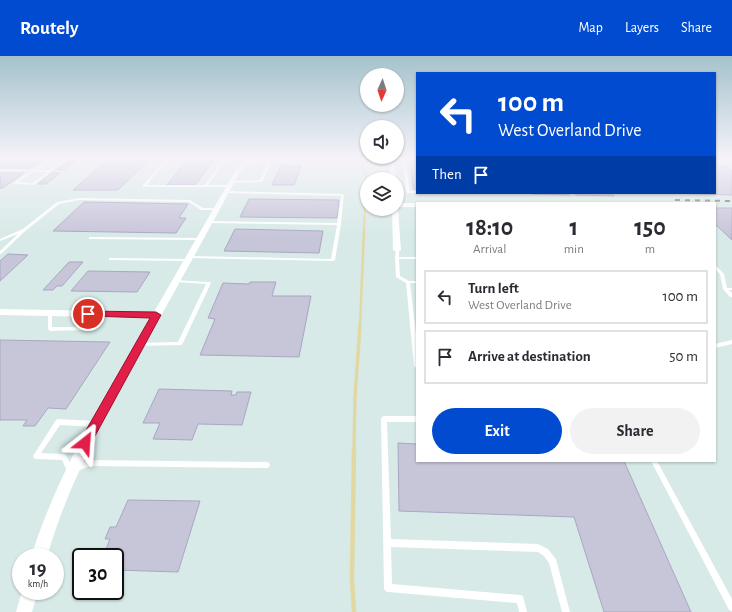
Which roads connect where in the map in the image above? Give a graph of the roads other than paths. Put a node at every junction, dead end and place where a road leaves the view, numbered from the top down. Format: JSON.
{"nodes":[{"id":1,"x":146,"y":184,"type":"edge"},
{"id":2,"x":231,"y":184,"type":"edge"},
{"id":3,"x":245,"y":184,"type":"edge"},
{"id":4,"x":407,"y":184,"type":"edge"},
{"id":5,"x":206,"y":186,"type":"joint"},
{"id":6,"x":229,"y":187,"type":"junction"},
{"id":7,"x":416,"y":192,"type":"edge"},
{"id":8,"x":404,"y":205,"type":"edge"},
{"id":9,"x":416,"y":205,"type":"edge"},
{"id":10,"x":217,"y":209,"type":"junction"},
{"id":11,"x":395,"y":216,"type":"edge"},
{"id":12,"x":210,"y":222,"type":"junction"},
{"id":13,"x":339,"y":224,"type":"junction"},
{"id":14,"x":24,"y":230,"type":"junction"},
{"id":15,"x":90,"y":238,"type":"dead end"},
{"id":16,"x":200,"y":239,"type":"junction"},
{"id":17,"x":0,"y":240,"type":"edge"},
{"id":18,"x":0,"y":253,"type":"edge"},
{"id":19,"x":397,"y":254,"type":"junction"},
{"id":20,"x":416,"y":258,"type":"edge"},
{"id":21,"x":110,"y":259,"type":"dead end"},
{"id":22,"x":189,"y":259,"type":"junction"},
{"id":23,"x":716,"y":268,"type":"edge"},
{"id":24,"x":176,"y":281,"type":"junction"},
{"id":25,"x":408,"y":282,"type":"junction"},
{"id":26,"x":416,"y":282,"type":"edge"},
{"id":27,"x":725,"y":289,"type":"junction"},
{"id":28,"x":732,"y":289,"type":"edge"},
{"id":29,"x":732,"y":296,"type":"edge"},
{"id":30,"x":0,"y":312,"type":"edge"},
{"id":31,"x":50,"y":313,"type":"junction"},
{"id":32,"x":101,"y":314,"type":"junction"},
{"id":33,"x":156,"y":315,"type":"junction"},
{"id":34,"x":732,"y":342,"type":"edge"},
{"id":35,"x":139,"y":345,"type":"junction"},
{"id":36,"x":716,"y":346,"type":"edge"},
{"id":37,"x":416,"y":357,"type":"edge"},
{"id":38,"x":416,"y":419,"type":"edge"},
{"id":39,"x":95,"y":424,"type":"junction"},
{"id":40,"x":655,"y":462,"type":"edge"},
{"id":41,"x":267,"y":465,"type":"dead end"},
{"id":42,"x":70,"y":472,"type":"junction"},
{"id":43,"x":387,"y":543,"type":"junction"},
{"id":44,"x":42,"y":548,"type":"edge"},
{"id":45,"x":27,"y":600,"type":"edge"},
{"id":46,"x":732,"y":607,"type":"edge"},
{"id":47,"x":24,"y":612,"type":"edge"},
{"id":48,"x":523,"y":612,"type":"edge"},
{"id":49,"x":566,"y":612,"type":"edge"}],
"edges":[{"from":1,"to":5,"type":"lane"},
{"from":2,"to":6,"type":"street"},
{"from":3,"to":6,"type":"lane"},
{"from":4,"to":7,"type":"lane"},
{"from":5,"to":6,"type":"lane"},
{"from":6,"to":10,"type":"street"},
{"from":6,"to":13,"type":"lane"},
{"from":8,"to":9,"type":"street"},
{"from":10,"to":12,"type":"street"},
{"from":10,"to":14,"type":"lane"},
{"from":11,"to":19,"type":"street"},
{"from":12,"to":13,"type":"lane"},
{"from":12,"to":16,"type":"street"},
{"from":13,"to":22,"type":"lane"},
{"from":14,"to":17,"type":"lane"},
{"from":14,"to":18,"type":"lane"},
{"from":15,"to":16,"type":"lane"},
{"from":16,"to":22,"type":"street"},
{"from":19,"to":20,"type":"lane"},
{"from":19,"to":25,"type":"lane"},
{"from":21,"to":22,"type":"lane"},
{"from":22,"to":24,"type":"street"},
{"from":23,"to":27,"type":"lane"},
{"from":24,"to":33,"type":"street"},
{"from":24,"to":35,"type":"lane"},
{"from":25,"to":26,"type":"lane"},
{"from":25,"to":37,"type":"lane"},
{"from":27,"to":28,"type":"lane"},
{"from":27,"to":29,"type":"lane"},
{"from":30,"to":31,"type":"street"},
{"from":31,"to":32,"type":"street"},
{"from":31,"to":32,"type":"lane"},
{"from":32,"to":33,"type":"street"},
{"from":33,"to":35,"type":"street"},
{"from":34,"to":36,"type":"lane"},
{"from":35,"to":39,"type":"street"},
{"from":38,"to":43,"type":"lane"},
{"from":39,"to":42,"type":"street"},
{"from":39,"to":42,"type":"lane"},
{"from":40,"to":46,"type":"lane"},
{"from":41,"to":42,"type":"lane"},
{"from":42,"to":44,"type":"street"},
{"from":43,"to":48,"type":"lane"},
{"from":43,"to":49,"type":"lane"},
{"from":45,"to":47,"type":"street"}]}
